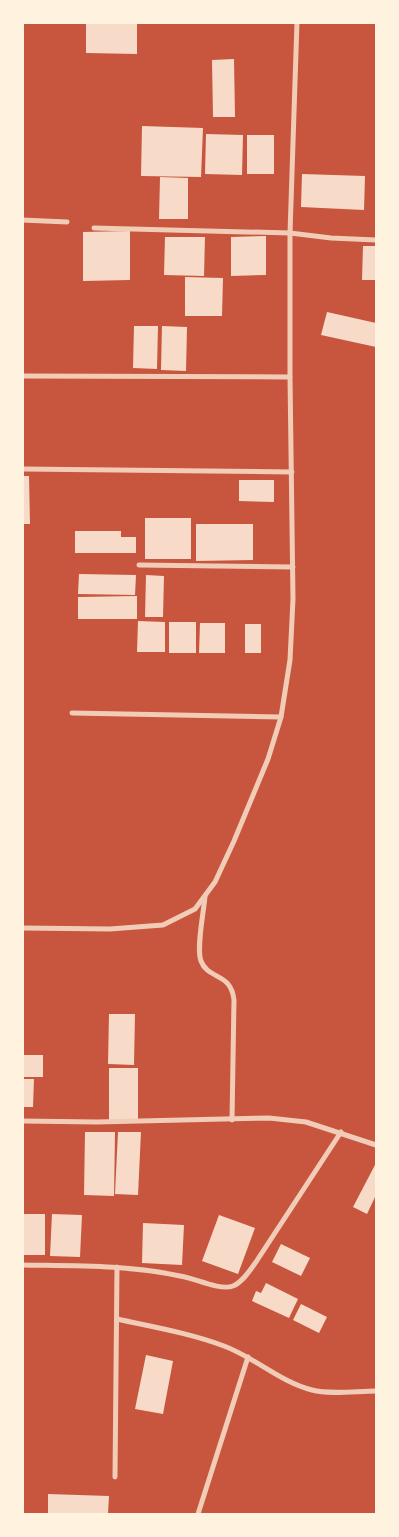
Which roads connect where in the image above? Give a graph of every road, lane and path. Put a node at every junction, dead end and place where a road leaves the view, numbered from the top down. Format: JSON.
{"nodes":[{"id":1,"x":297,"y":22,"type":"edge"},
{"id":2,"x":22,"y":220,"type":"edge"},
{"id":3,"x":67,"y":222,"type":"dead end"},
{"id":4,"x":94,"y":228,"type":"dead end"},
{"id":5,"x":290,"y":233,"type":"junction"},
{"id":6,"x":376,"y":240,"type":"edge"},
{"id":7,"x":22,"y":376,"type":"edge"},
{"id":8,"x":290,"y":377,"type":"junction"},
{"id":9,"x":22,"y":469,"type":"edge"},
{"id":10,"x":292,"y":472,"type":"junction"},
{"id":11,"x":139,"y":565,"type":"dead end"},
{"id":12,"x":293,"y":567,"type":"junction"},
{"id":13,"x":72,"y":713,"type":"dead end"},
{"id":14,"x":281,"y":717,"type":"junction"},
{"id":15,"x":205,"y":895,"type":"junction"},
{"id":16,"x":22,"y":928,"type":"edge"},
{"id":17,"x":232,"y":1120,"type":"junction"},
{"id":18,"x":22,"y":1121,"type":"edge"},
{"id":19,"x":341,"y":1132,"type":"junction"},
{"id":20,"x":376,"y":1145,"type":"edge"},
{"id":21,"x":22,"y":1265,"type":"edge"},
{"id":22,"x":117,"y":1267,"type":"junction"},
{"id":23,"x":117,"y":1319,"type":"junction"},
{"id":24,"x":248,"y":1357,"type":"junction"},
{"id":25,"x":376,"y":1391,"type":"edge"},
{"id":26,"x":115,"y":1477,"type":"dead end"},
{"id":27,"x":198,"y":1514,"type":"edge"}],
"edges":[{"from":1,"to":5,"type":"street"},
{"from":2,"to":3,"type":"street"},
{"from":4,"to":5,"type":"street"},
{"from":5,"to":6,"type":"street"},
{"from":5,"to":8,"type":"street"},
{"from":7,"to":8,"type":"street"},
{"from":8,"to":10,"type":"street"},
{"from":9,"to":10,"type":"street"},
{"from":10,"to":12,"type":"street"},
{"from":11,"to":12,"type":"street"},
{"from":12,"to":14,"type":"street"},
{"from":13,"to":14,"type":"street"},
{"from":14,"to":15,"type":"street"},
{"from":15,"to":16,"type":"street"},
{"from":15,"to":17,"type":"street"},
{"from":17,"to":18,"type":"street"},
{"from":17,"to":19,"type":"street"},
{"from":19,"to":20,"type":"street"},
{"from":19,"to":22,"type":"street"},
{"from":21,"to":22,"type":"street"},
{"from":22,"to":23,"type":"street"},
{"from":23,"to":24,"type":"street"},
{"from":23,"to":26,"type":"street"},
{"from":24,"to":25,"type":"street"},
{"from":24,"to":27,"type":"street"}]}
